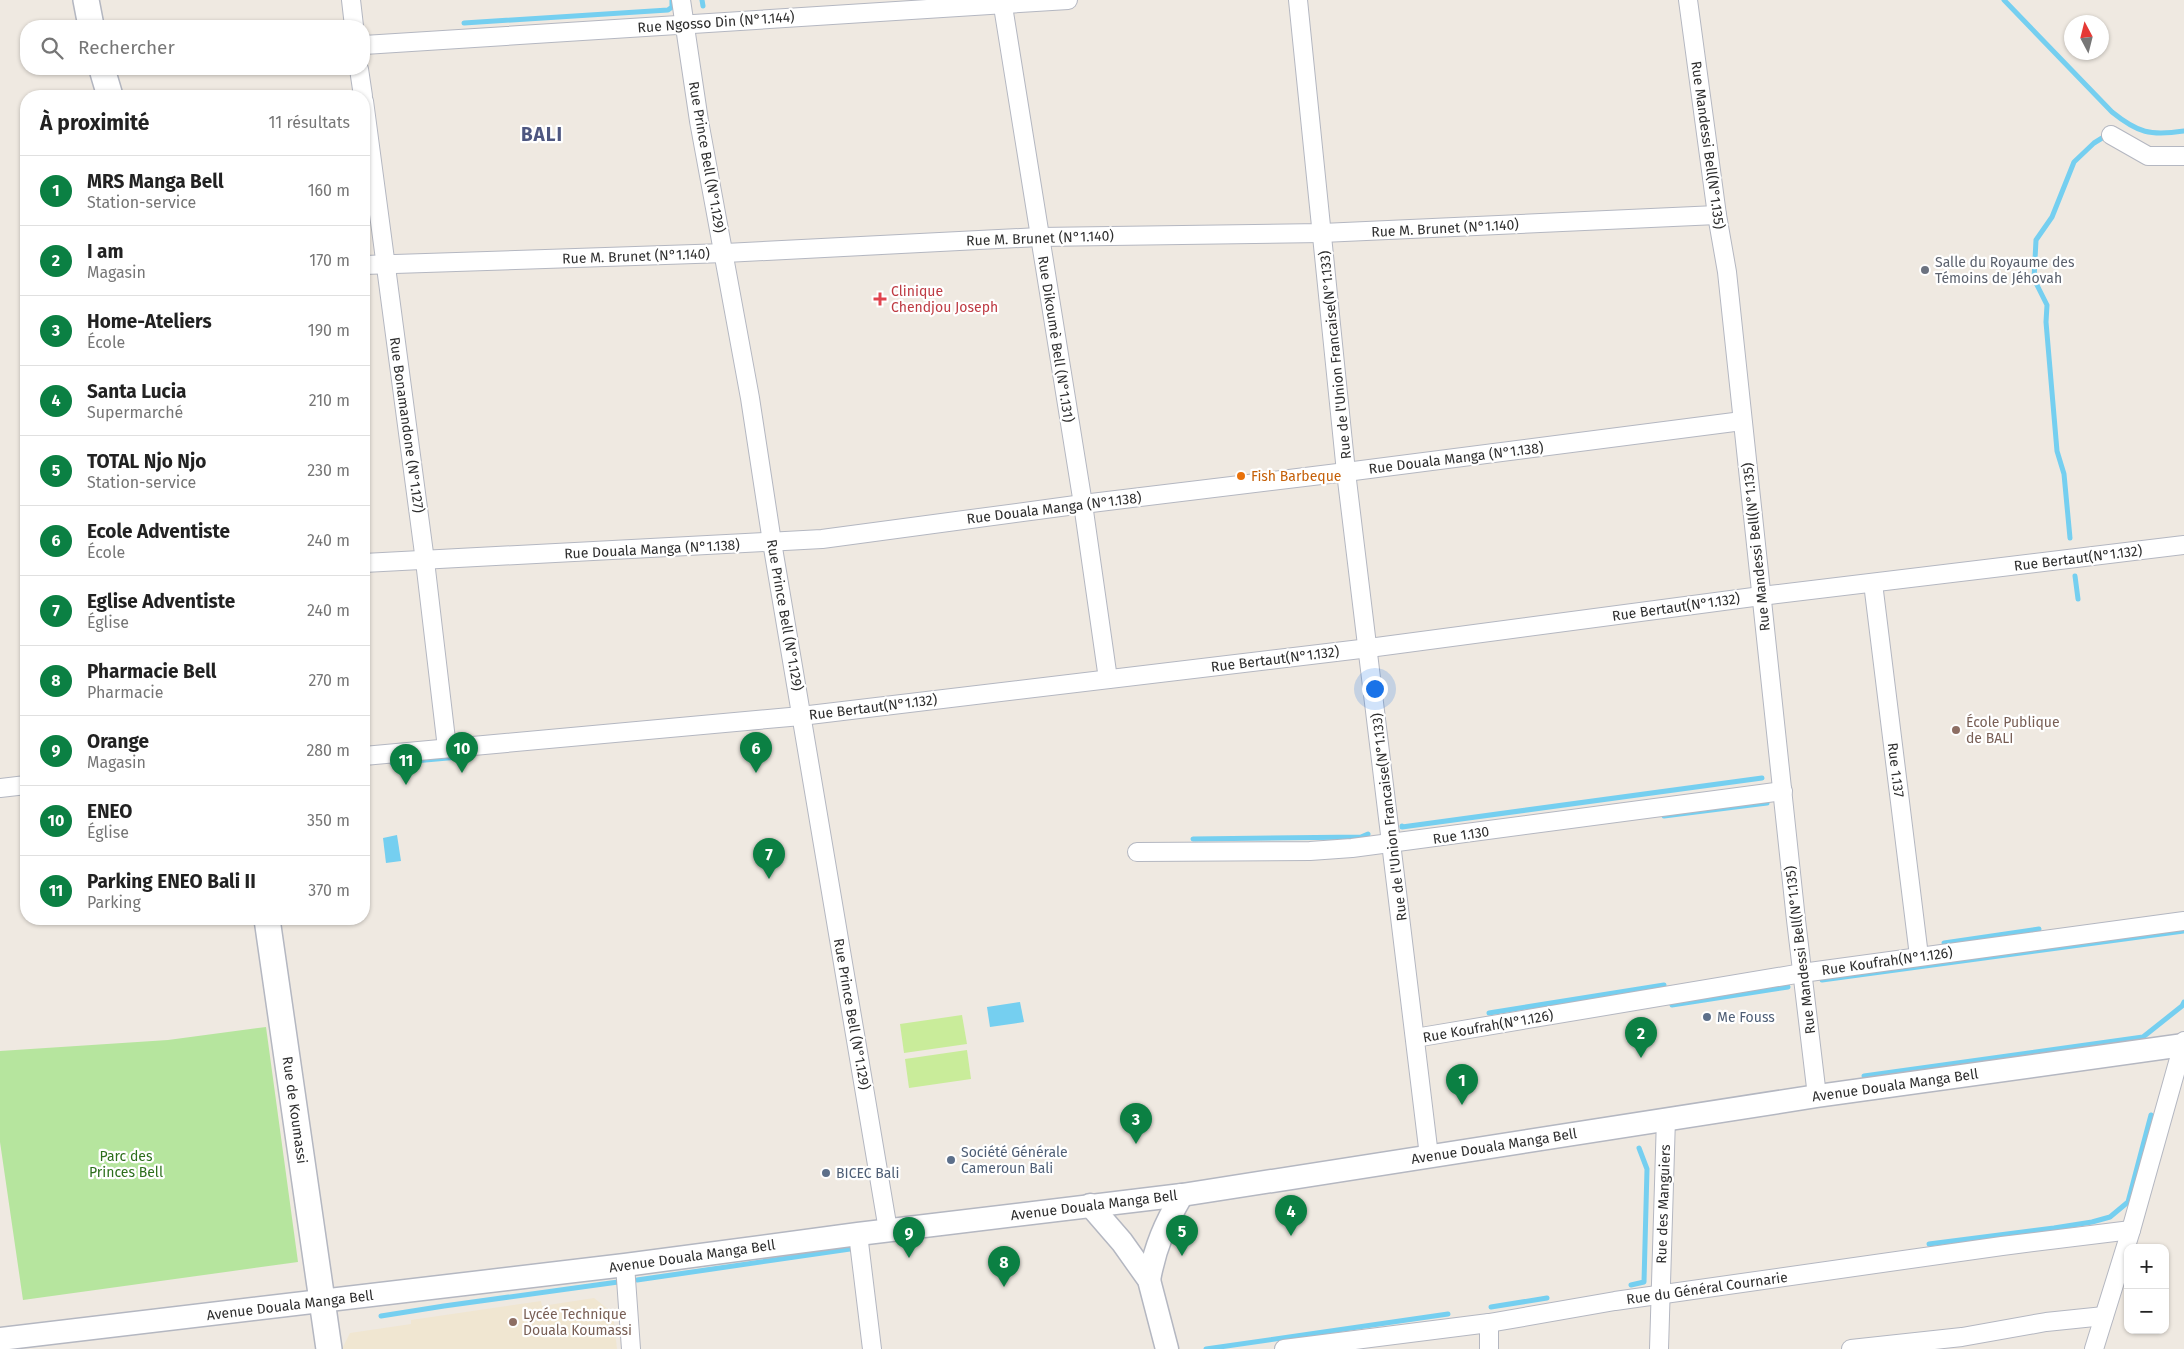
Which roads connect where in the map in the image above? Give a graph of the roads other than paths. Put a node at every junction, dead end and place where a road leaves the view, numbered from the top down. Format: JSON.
{"nodes":[{"id":1,"x":86,"y":0,"type":"edge"},
{"id":2,"x":351,"y":0,"type":"edge"},
{"id":3,"x":681,"y":0,"type":"edge"},
{"id":4,"x":1068,"y":0,"type":"edge"},
{"id":5,"x":1298,"y":0,"type":"edge"},
{"id":6,"x":1688,"y":0,"type":"edge"},
{"id":7,"x":1003,"y":2,"type":"edge"},
{"id":8,"x":91,"y":20,"type":"edge"},
{"id":9,"x":353,"y":20,"type":"edge"},
{"id":10,"x":684,"y":24,"type":"junction"},
{"id":11,"x":370,"y":45,"type":"edge"},
{"id":12,"x":104,"y":75,"type":"edge"},
{"id":13,"x":360,"y":75,"type":"edge"},
{"id":14,"x":108,"y":90,"type":"edge"},
{"id":15,"x":362,"y":90,"type":"edge"},
{"id":16,"x":2111,"y":134,"type":"dead end"},
{"id":17,"x":370,"y":145,"type":"edge"},
{"id":18,"x":2184,"y":156,"type":"edge"},
{"id":19,"x":1717,"y":215,"type":"junction"},
{"id":20,"x":1322,"y":233,"type":"junction"},
{"id":21,"x":1039,"y":237,"type":"junction"},
{"id":22,"x":725,"y":253,"type":"junction"},
{"id":23,"x":386,"y":264,"type":"junction"},
{"id":24,"x":370,"y":265,"type":"edge"},
{"id":25,"x":1742,"y":421,"type":"junction"},
{"id":26,"x":1346,"y":472,"type":"junction"},
{"id":27,"x":1082,"y":504,"type":"junction"},
{"id":28,"x":772,"y":542,"type":"junction"},
{"id":29,"x":2184,"y":545,"type":"edge"},
{"id":30,"x":425,"y":561,"type":"junction"},
{"id":31,"x":370,"y":563,"type":"edge"},
{"id":32,"x":1873,"y":583,"type":"junction"},
{"id":33,"x":1761,"y":596,"type":"junction"},
{"id":34,"x":1369,"y":648,"type":"junction"},
{"id":35,"x":1108,"y":679,"type":"junction"},
{"id":36,"x":801,"y":716,"type":"junction"},
{"id":37,"x":447,"y":748,"type":"junction"},
{"id":38,"x":370,"y":755,"type":"edge"},
{"id":39,"x":20,"y":786,"type":"edge"},
{"id":40,"x":0,"y":788,"type":"edge"},
{"id":41,"x":1782,"y":791,"type":"junction"},
{"id":42,"x":1392,"y":844,"type":"junction"},
{"id":43,"x":1137,"y":852,"type":"dead end"},
{"id":44,"x":2184,"y":921,"type":"edge"},
{"id":45,"x":268,"y":925,"type":"edge"},
{"id":46,"x":1919,"y":956,"type":"junction"},
{"id":47,"x":1802,"y":973,"type":"junction"},
{"id":48,"x":1415,"y":1038,"type":"junction"},
{"id":49,"x":2183,"y":1051,"type":"edge"},
{"id":50,"x":1817,"y":1096,"type":"junction"},
{"id":51,"x":1666,"y":1118,"type":"junction"},
{"id":52,"x":1429,"y":1156,"type":"junction"},
{"id":53,"x":1182,"y":1195,"type":"junction"},
{"id":54,"x":1090,"y":1206,"type":"junction"},
{"id":55,"x":888,"y":1230,"type":"junction"},
{"id":56,"x":2131,"y":1230,"type":"junction"},
{"id":57,"x":858,"y":1234,"type":"junction"},
{"id":58,"x":625,"y":1265,"type":"junction"},
{"id":59,"x":1149,"y":1280,"type":"junction"},
{"id":60,"x":1660,"y":1295,"type":"junction"},
{"id":61,"x":323,"y":1301,"type":"junction"},
{"id":62,"x":2104,"y":1316,"type":"junction"},
{"id":63,"x":1489,"y":1323,"type":"junction"},
{"id":64,"x":0,"y":1339,"type":"edge"},
{"id":65,"x":329,"y":1349,"type":"edge"},
{"id":66,"x":630,"y":1349,"type":"edge"},
{"id":67,"x":872,"y":1349,"type":"edge"},
{"id":68,"x":1167,"y":1349,"type":"edge"},
{"id":69,"x":1284,"y":1349,"type":"edge"},
{"id":70,"x":1489,"y":1349,"type":"edge"},
{"id":71,"x":1659,"y":1349,"type":"edge"},
{"id":72,"x":1851,"y":1349,"type":"edge"},
{"id":73,"x":2094,"y":1349,"type":"edge"}],
"edges":[{"from":1,"to":8,"type":"main road"},
{"from":2,"to":9,"type":"street"},
{"from":3,"to":10,"type":"street","name":"Rue Prince Bell (N°1.129)"},
{"from":4,"to":7,"type":"street","name":"Rue Ngosso Din (N°1.144)"},
{"from":5,"to":20,"type":"street","name":"Rue de l'Union Francaise(N°1.133)"},
{"from":6,"to":19,"type":"street","name":"Rue Mandessi Bell(N°1.135)"},
{"from":7,"to":10,"type":"street","name":"Rue Ngosso Din (N°1.144)"},
{"from":7,"to":21,"type":"street","name":"Rue Dikoumè Bell (N°1.131)"},
{"from":10,"to":11,"type":"street","name":"Rue Ngosso Din (N°1.144)"},
{"from":10,"to":22,"type":"street","name":"Rue Prince Bell (N°1.129)"},
{"from":12,"to":14,"type":"main road"},
{"from":13,"to":15,"type":"street"},
{"from":16,"to":18,"type":"street"},
{"from":17,"to":23,"type":"street","name":"Rue Bonamandone (N°1.127)"},
{"from":19,"to":20,"type":"street","name":"Rue M. Brunet (N°1.140)"},
{"from":19,"to":25,"type":"street","name":"Rue Mandessi Bell(N°1.135)"},
{"from":20,"to":21,"type":"street","name":"Rue M. Brunet (N°1.140)"},
{"from":20,"to":26,"type":"street","name":"Rue de l'Union Francaise(N°1.133)"},
{"from":21,"to":22,"type":"street","name":"Rue M. Brunet (N°1.140)"},
{"from":21,"to":27,"type":"street","name":"Rue Dikoumè Bell (N°1.131)"},
{"from":22,"to":23,"type":"street","name":"Rue M. Brunet (N°1.140)"},
{"from":22,"to":28,"type":"street","name":"Rue Prince Bell (N°1.129)"},
{"from":23,"to":24,"type":"street","name":"Rue M. Brunet (N°1.140)"},
{"from":23,"to":30,"type":"street","name":"Rue Bonamandone (N°1.127)"},
{"from":25,"to":26,"type":"street","name":"Rue Douala Manga (N°1.138)"},
{"from":25,"to":33,"type":"street","name":"Rue Mandessi Bell(N°1.135)"},
{"from":26,"to":27,"type":"street","name":"Rue Douala Manga (N°1.138)"},
{"from":26,"to":34,"type":"street","name":"Rue de l'Union Francaise(N°1.133)"},
{"from":27,"to":28,"type":"street","name":"Rue Douala Manga (N°1.138)"},
{"from":27,"to":35,"type":"street","name":"Rue Dikoumè Bell (N°1.131)"},
{"from":28,"to":30,"type":"street","name":"Rue Douala Manga (N°1.138)"},
{"from":28,"to":36,"type":"street","name":"Rue Prince Bell (N°1.129)"},
{"from":29,"to":32,"type":"street","name":"Rue Bertaut(N°1.132)"},
{"from":30,"to":31,"type":"street","name":"Rue Douala Manga (N°1.138)"},
{"from":30,"to":37,"type":"street","name":"Rue Bonamandone (N°1.127)"},
{"from":32,"to":33,"type":"street","name":"Rue Bertaut(N°1.132)"},
{"from":32,"to":46,"type":"street","name":"Rue 1.137"},
{"from":33,"to":34,"type":"street","name":"Rue Bertaut(N°1.132)"},
{"from":33,"to":41,"type":"street","name":"Rue Mandessi Bell(N°1.135)"},
{"from":34,"to":35,"type":"street","name":"Rue Bertaut(N°1.132)"},
{"from":34,"to":42,"type":"street","name":"Rue de l'Union Francaise(N°1.133)"},
{"from":35,"to":36,"type":"street","name":"Rue Bertaut(N°1.132)"},
{"from":36,"to":37,"type":"street","name":"Rue Bertaut(N°1.132)"},
{"from":36,"to":55,"type":"street","name":"Rue Prince Bell (N°1.129)"},
{"from":37,"to":38,"type":"street","name":"Rue Bertaut(N°1.132)"},
{"from":39,"to":40,"type":"street"},
{"from":41,"to":42,"type":"street","name":"Rue 1.130"},
{"from":41,"to":47,"type":"street","name":"Rue Mandessi Bell(N°1.135)"},
{"from":42,"to":43,"type":"street","name":"Rue 1.130"},
{"from":42,"to":48,"type":"street","name":"Rue de l'Union Francaise(N°1.133)"},
{"from":44,"to":46,"type":"street","name":"Rue Koufrah(N°1.126)"},
{"from":45,"to":61,"type":"main road","name":"Rue de Koumassi"},
{"from":46,"to":47,"type":"street","name":"Rue Koufrah(N°1.126)"},
{"from":47,"to":48,"type":"street","name":"Rue Koufrah(N°1.126)"},
{"from":47,"to":50,"type":"street","name":"Rue Mandessi Bell(N°1.135)"},
{"from":48,"to":52,"type":"street","name":"Rue de l'Union Francaise(N°1.133)"},
{"from":49,"to":50,"type":"street","name":"Avenue Douala Manga Bell"},
{"from":49,"to":56,"type":"street"},
{"from":50,"to":51,"type":"street","name":"Avenue Douala Manga Bell"},
{"from":51,"to":52,"type":"street","name":"Avenue Douala Manga Bell"},
{"from":51,"to":60,"type":"street","name":"Rue des Manguiers"},
{"from":52,"to":53,"type":"street","name":"Avenue Douala Manga Bell"},
{"from":53,"to":54,"type":"street","name":"Avenue Douala Manga Bell"},
{"from":53,"to":59,"type":"street"},
{"from":54,"to":55,"type":"street","name":"Avenue Douala Manga Bell"},
{"from":54,"to":59,"type":"street"},
{"from":55,"to":57,"type":"street","name":"Avenue Douala Manga Bell"},
{"from":56,"to":60,"type":"street","name":"Rue du Général Cournarie"},
{"from":56,"to":62,"type":"street"},
{"from":57,"to":58,"type":"street","name":"Avenue Douala Manga Bell"},
{"from":57,"to":67,"type":"street"},
{"from":58,"to":61,"type":"street","name":"Avenue Douala Manga Bell"},
{"from":58,"to":66,"type":"street"},
{"from":59,"to":68,"type":"street"},
{"from":60,"to":63,"type":"street","name":"Rue du Général Cournarie"},
{"from":60,"to":71,"type":"street","name":"Rue des Manguiers"},
{"from":61,"to":64,"type":"street","name":"Avenue Douala Manga Bell"},
{"from":61,"to":65,"type":"main road","name":"Rue de Koumassi"},
{"from":62,"to":72,"type":"street"},
{"from":62,"to":73,"type":"street"},
{"from":63,"to":69,"type":"street","name":"Rue du Général Cournarie"},
{"from":63,"to":70,"type":"street"}]}
